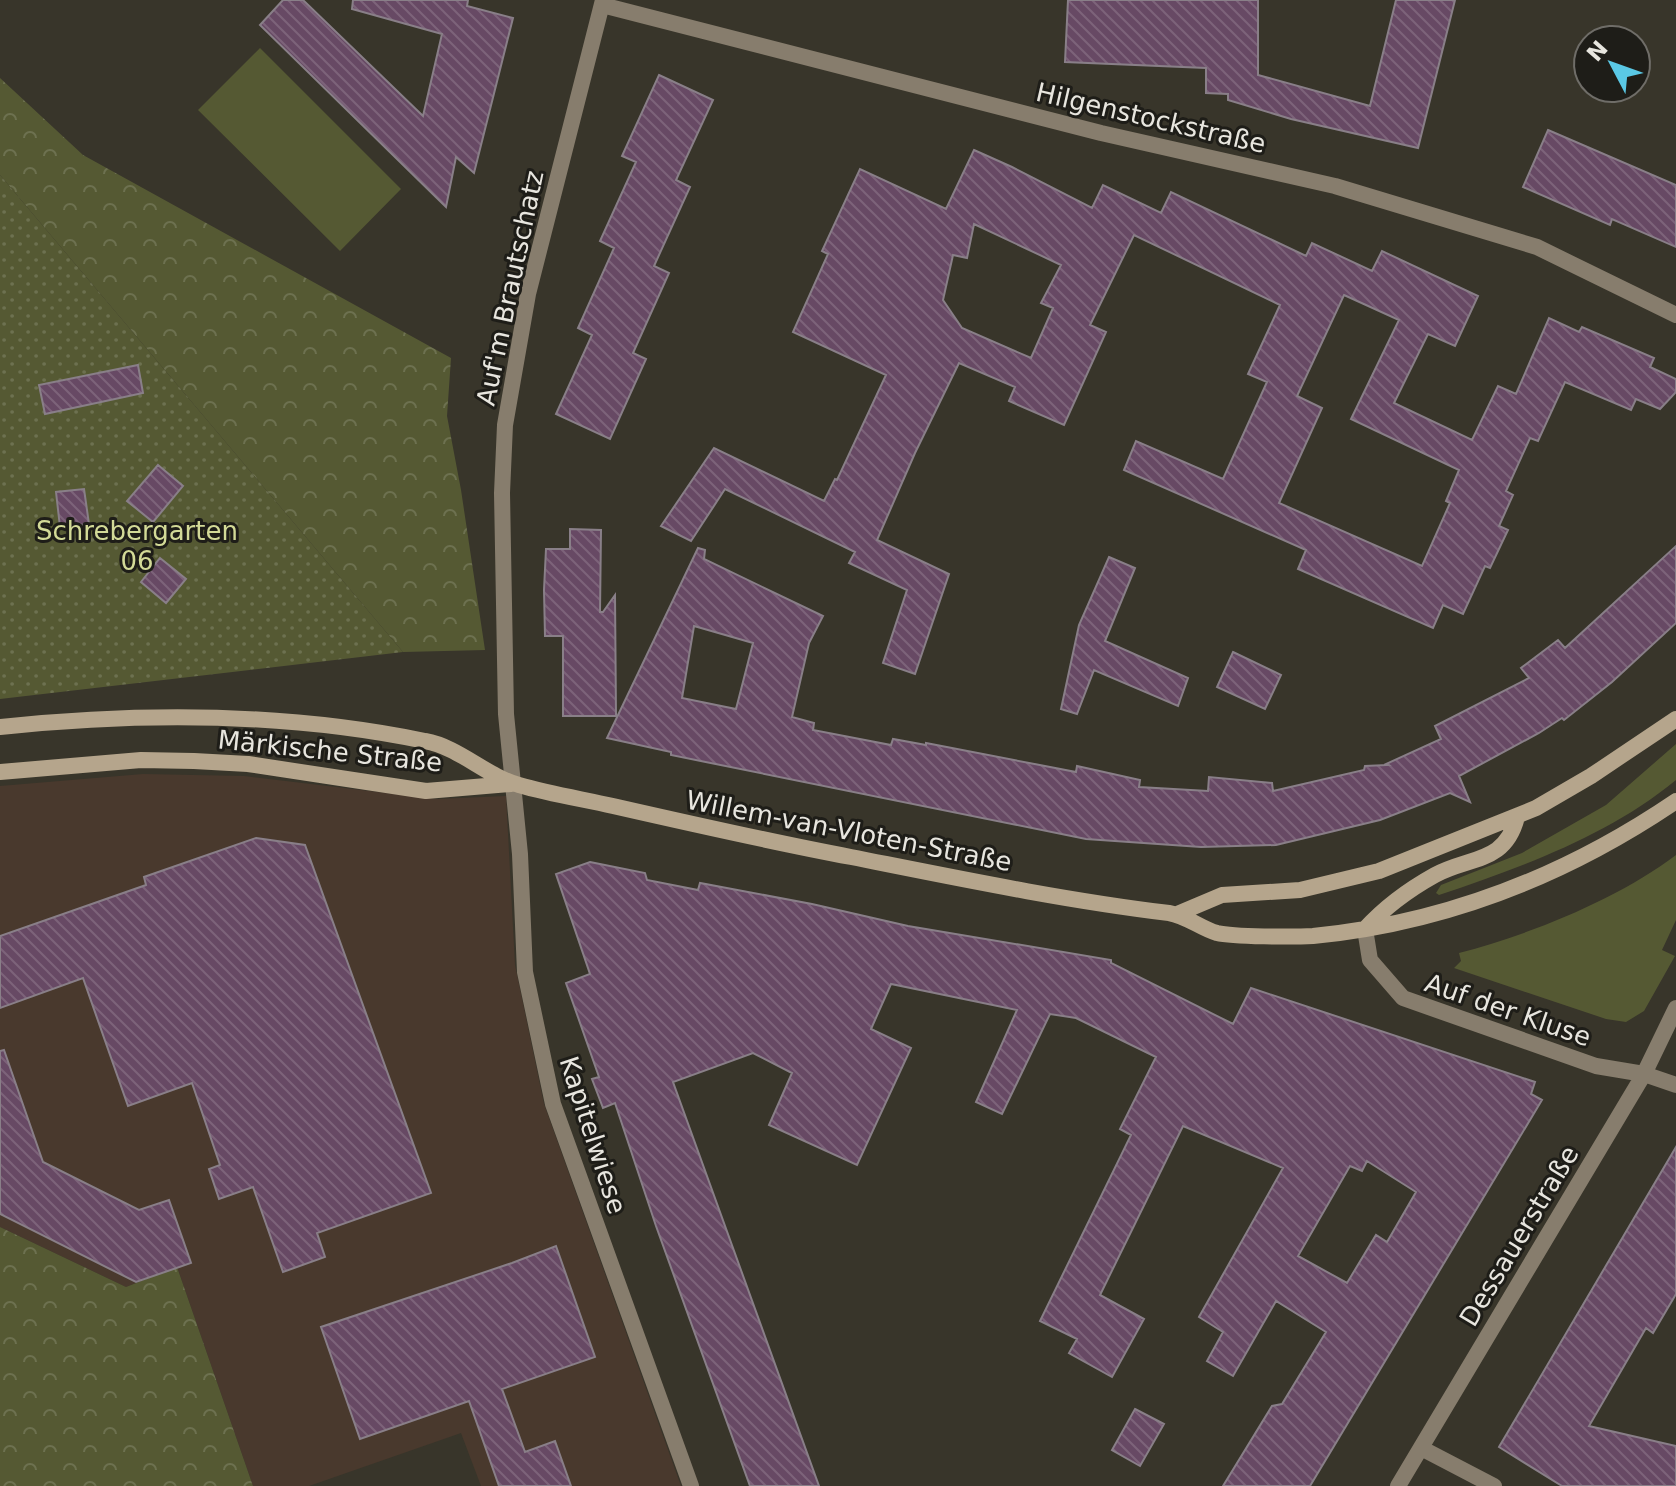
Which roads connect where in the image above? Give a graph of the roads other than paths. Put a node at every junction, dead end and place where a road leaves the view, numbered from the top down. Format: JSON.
{"nodes":[{"id":1,"x":603,"y":2,"type":"edge"},
{"id":2,"x":1676,"y":315,"type":"edge"},
{"id":3,"x":1676,"y":719,"type":"edge"},
{"id":4,"x":0,"y":727,"type":"edge"},
{"id":5,"x":0,"y":772,"type":"edge"},
{"id":6,"x":514,"y":784,"type":"junction"},
{"id":7,"x":1676,"y":801,"type":"edge"},
{"id":8,"x":1517,"y":817,"type":"junction"},
{"id":9,"x":1177,"y":914,"type":"junction"},
{"id":10,"x":1365,"y":929,"type":"junction"},
{"id":11,"x":1676,"y":1008,"type":"edge"},
{"id":12,"x":1644,"y":1074,"type":"junction"},
{"id":13,"x":1676,"y":1085,"type":"edge"},
{"id":14,"x":1421,"y":1448,"type":"junction"},
{"id":15,"x":691,"y":1486,"type":"edge"},
{"id":16,"x":1398,"y":1486,"type":"edge"},
{"id":17,"x":1494,"y":1486,"type":"edge"}],
"edges":[{"from":1,"to":2,"type":"street","name":"Hilgenstockstraße"},
{"from":1,"to":6,"type":"street","name":"Auf'm Brautschatz"},
{"from":3,"to":8,"type":"main road"},
{"from":4,"to":6,"type":"main road","name":"Märkische Straße"},
{"from":5,"to":6,"type":"main road","name":"Märkische Straße"},
{"from":6,"to":9,"type":"main road","name":"Willem-van-Vloten-Straße"},
{"from":6,"to":15,"type":"street","name":"Kapitelwiese"},
{"from":7,"to":10,"type":"main road","name":"Willem-van-Vloten-Straße"},
{"from":8,"to":9,"type":"main road"},
{"from":8,"to":10,"type":"main road"},
{"from":9,"to":10,"type":"main road","name":"Willem-van-Vloten-Straße"},
{"from":10,"to":12,"type":"street","name":"Auf der Kluse"},
{"from":11,"to":12,"type":"street","name":"Dessauerstraße"},
{"from":12,"to":13,"type":"street","name":"Auf der Kluse"},
{"from":12,"to":14,"type":"street","name":"Dessauerstraße"},
{"from":14,"to":16,"type":"street","name":"Dessauerstraße"},
{"from":14,"to":17,"type":"street"}]}
